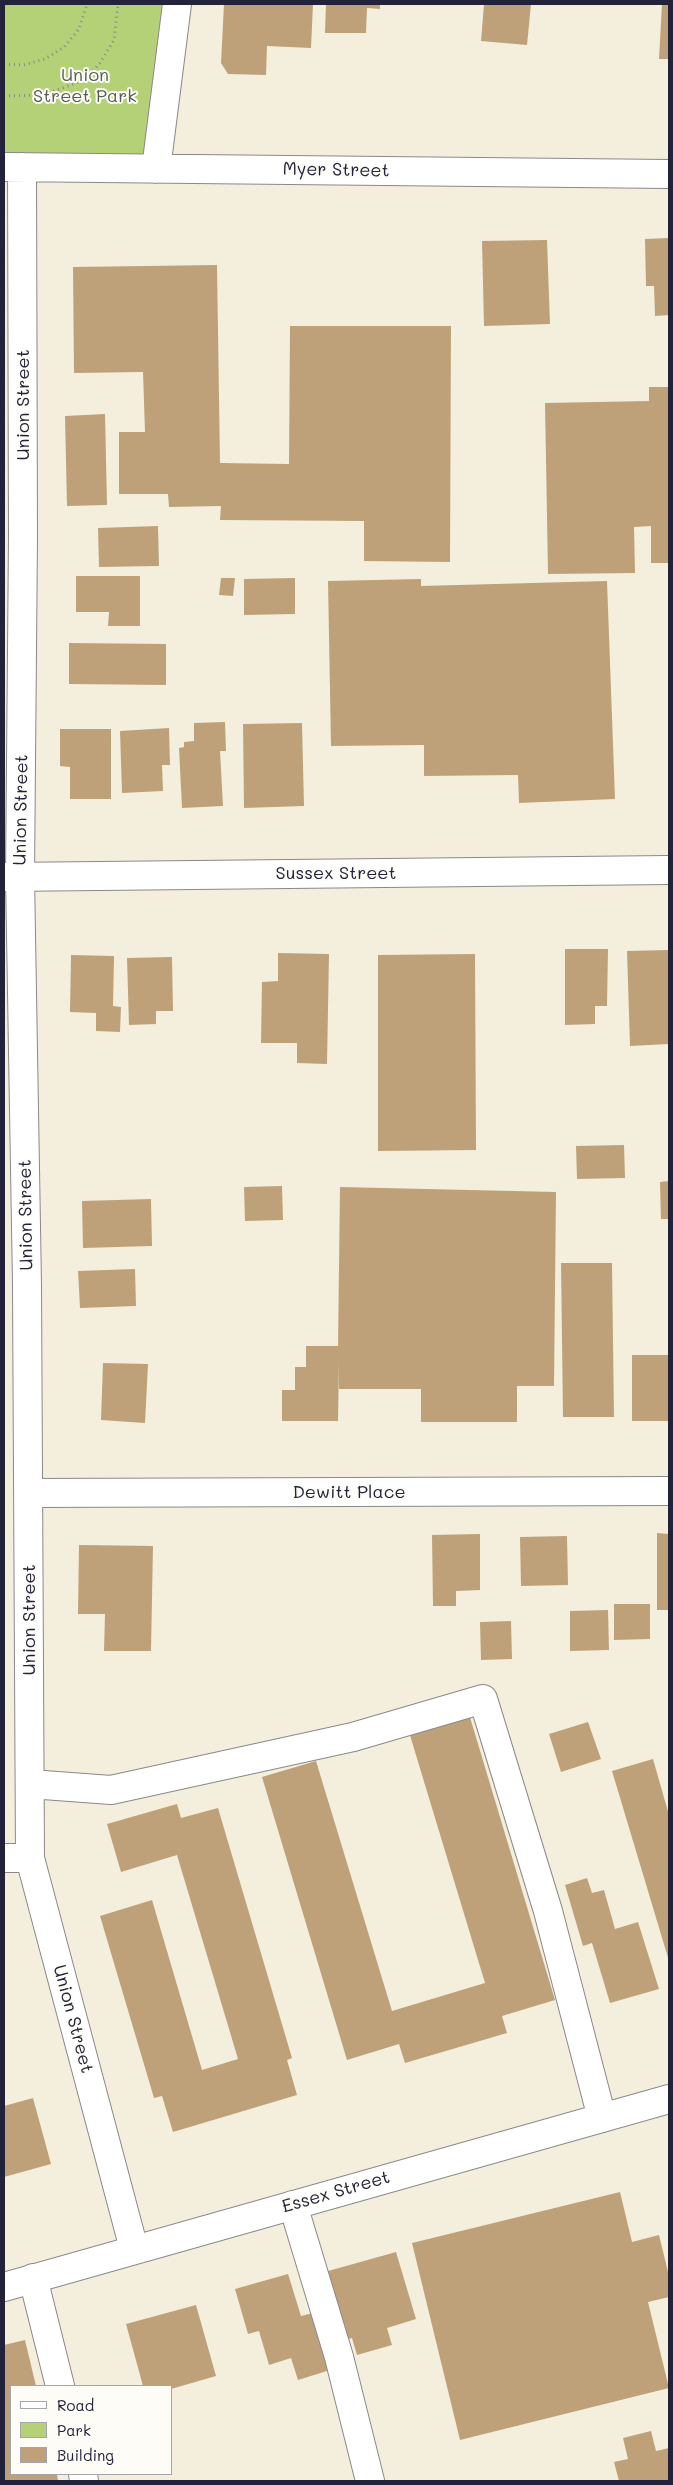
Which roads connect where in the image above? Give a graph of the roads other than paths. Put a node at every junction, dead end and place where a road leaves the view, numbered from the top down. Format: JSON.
{"nodes":[{"id":1,"x":177,"y":4,"type":"edge"},
{"id":2,"x":13,"y":167,"type":"edge"},
{"id":3,"x":156,"y":169,"type":"junction"},
{"id":4,"x":669,"y":174,"type":"edge"},
{"id":5,"x":13,"y":400,"type":"edge"},
{"id":6,"x":14,"y":538,"type":"edge"},
{"id":7,"x":669,"y":870,"type":"edge"},
{"id":8,"x":12,"y":876,"type":"edge"},
{"id":9,"x":16,"y":1285,"type":"edge"},
{"id":10,"x":669,"y":1491,"type":"edge"},
{"id":11,"x":28,"y":1493,"type":"junction"},
{"id":12,"x":30,"y":1784,"type":"junction"},
{"id":13,"x":17,"y":1858,"type":"edge"},
{"id":14,"x":669,"y":2099,"type":"edge"},
{"id":15,"x":602,"y":2118,"type":"junction"},
{"id":16,"x":292,"y":2205,"type":"junction"},
{"id":17,"x":134,"y":2249,"type":"junction"},
{"id":18,"x":33,"y":2278,"type":"junction"},
{"id":19,"x":4,"y":2287,"type":"edge"},
{"id":20,"x":60,"y":2385,"type":"edge"},
{"id":21,"x":370,"y":2481,"type":"edge"}],
"edges":[{"from":1,"to":3,"type":"street"},
{"from":2,"to":3,"type":"street","name":"Myer Street"},
{"from":2,"to":5,"type":"street","name":"Union Street"},
{"from":3,"to":4,"type":"street","name":"Myer Street"},
{"from":5,"to":6,"type":"street","name":"Union Street"},
{"from":6,"to":8,"type":"street","name":"Union Street"},
{"from":7,"to":8,"type":"street","name":"Sussex Street"},
{"from":8,"to":9,"type":"street","name":"Union Street"},
{"from":9,"to":11,"type":"street","name":"Union Street"},
{"from":10,"to":11,"type":"street","name":"Dewitt Place"},
{"from":11,"to":12,"type":"street","name":"Union Street"},
{"from":12,"to":13,"type":"street","name":"Union Street"},
{"from":12,"to":15,"type":"street"},
{"from":13,"to":17,"type":"street","name":"Union Street"},
{"from":14,"to":15,"type":"street","name":"Essex Street"},
{"from":15,"to":16,"type":"street","name":"Essex Street"},
{"from":16,"to":17,"type":"street","name":"Essex Street"},
{"from":16,"to":21,"type":"street"},
{"from":17,"to":18,"type":"street","name":"Essex Street"},
{"from":18,"to":19,"type":"street","name":"Essex Street"},
{"from":18,"to":20,"type":"street"}]}
